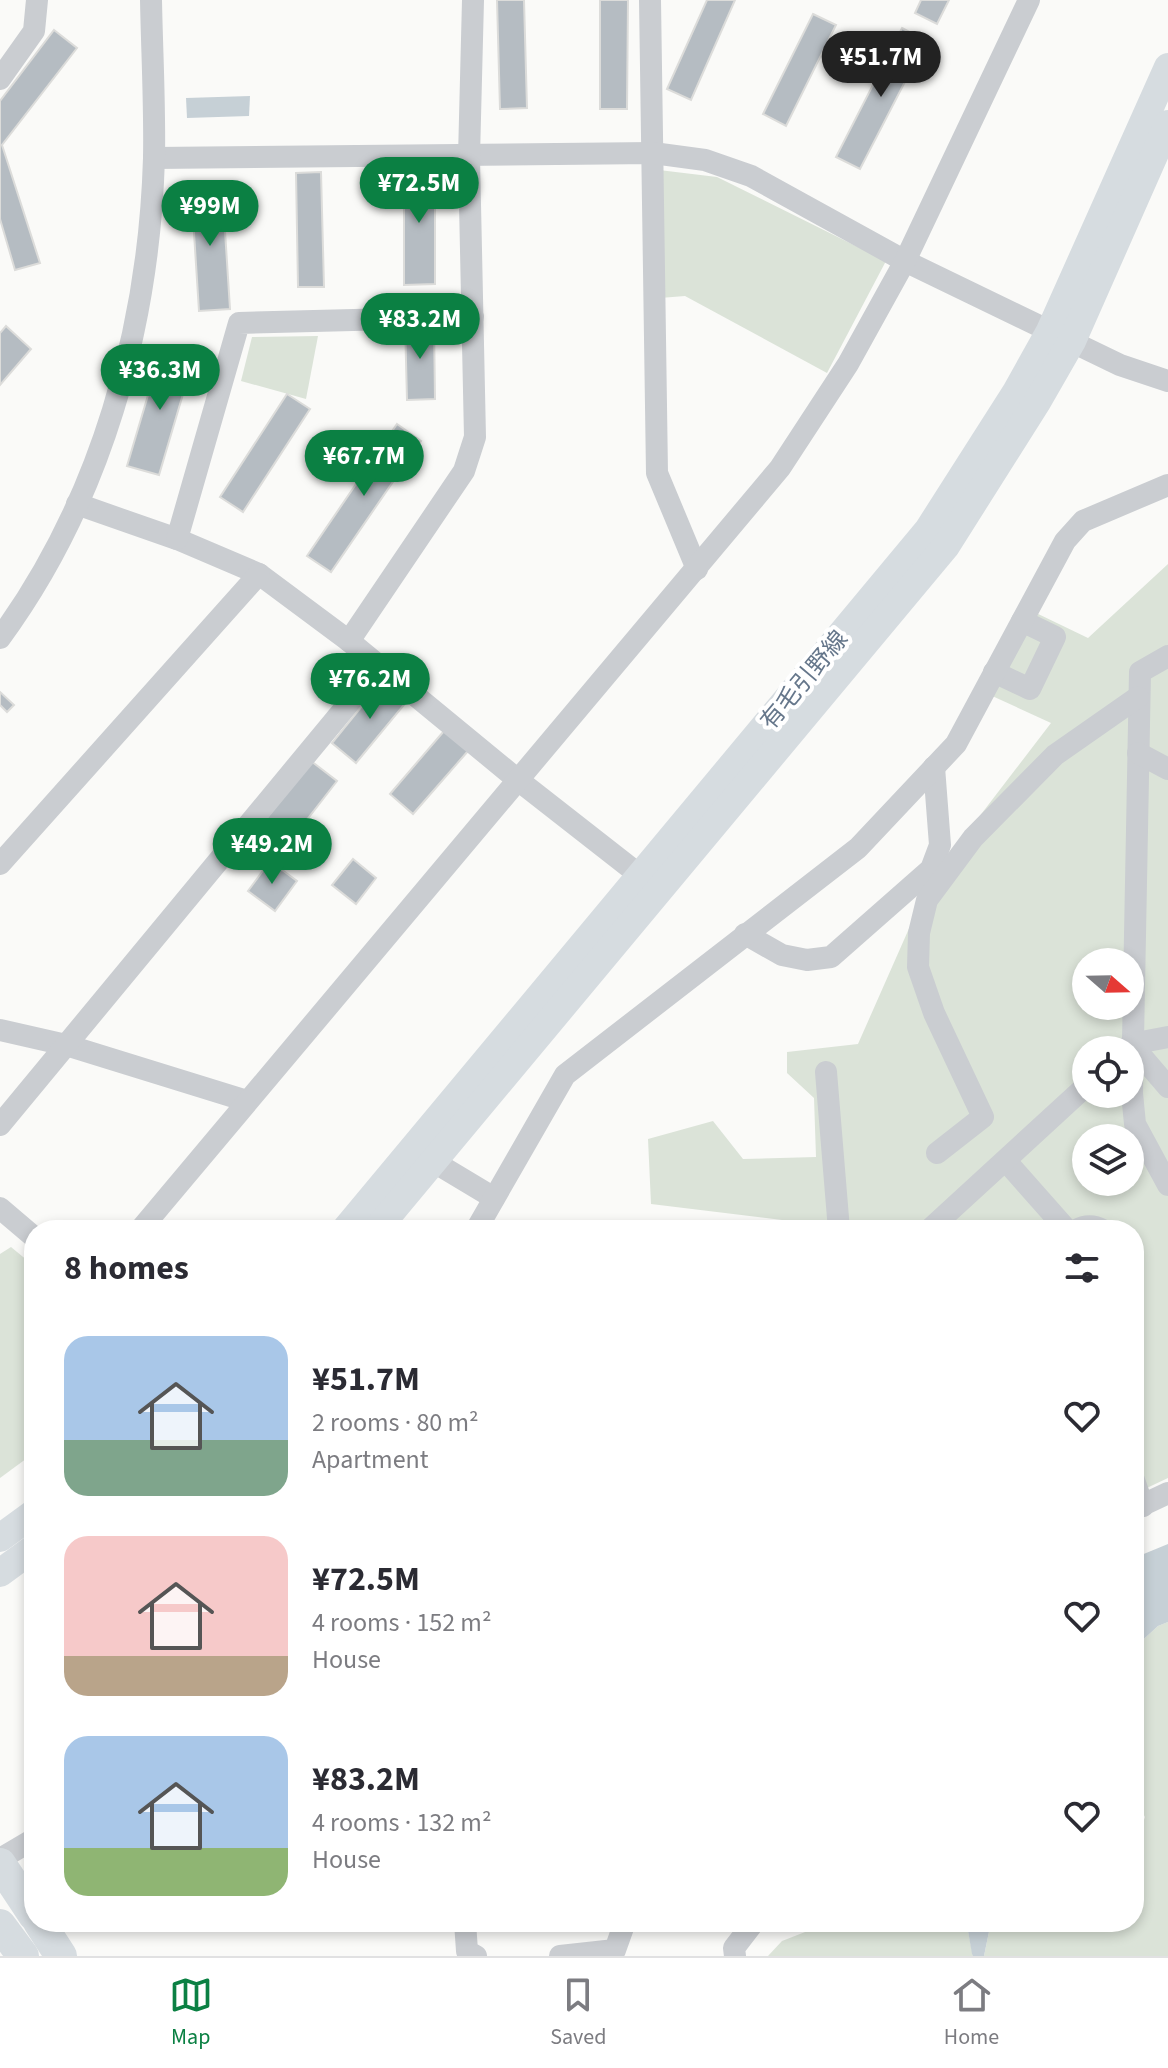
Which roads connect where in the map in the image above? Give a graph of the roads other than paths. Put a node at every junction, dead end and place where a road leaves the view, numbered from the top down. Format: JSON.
{"nodes":[{"id":1,"x":37,"y":0,"type":"edge"},
{"id":2,"x":151,"y":0,"type":"edge"},
{"id":3,"x":473,"y":0,"type":"edge"},
{"id":4,"x":650,"y":0,"type":"edge"},
{"id":5,"x":1029,"y":0,"type":"edge"},
{"id":6,"x":1168,"y":67,"type":"edge"},
{"id":7,"x":0,"y":79,"type":"edge"},
{"id":8,"x":1168,"y":124,"type":"edge"},
{"id":9,"x":653,"y":153,"type":"junction"},
{"id":10,"x":469,"y":157,"type":"junction"},
{"id":11,"x":154,"y":158,"type":"junction"},
{"id":12,"x":905,"y":261,"type":"junction"},
{"id":13,"x":473,"y":317,"type":"junction"},
{"id":14,"x":1061,"y":336,"type":"junction"},
{"id":15,"x":1168,"y":381,"type":"edge"},
{"id":16,"x":1168,"y":485,"type":"edge"},
{"id":17,"x":77,"y":504,"type":"junction"},
{"id":18,"x":177,"y":539,"type":"junction"},
{"id":19,"x":697,"y":569,"type":"junction"},
{"id":20,"x":259,"y":574,"type":"junction"},
{"id":21,"x":1022,"y":621,"type":"junction"},
{"id":22,"x":0,"y":638,"type":"edge"},
{"id":23,"x":349,"y":641,"type":"junction"},
{"id":24,"x":1168,"y":656,"type":"edge"},
{"id":25,"x":378,"y":668,"type":"junction"},
{"id":26,"x":994,"y":672,"type":"junction"},
{"id":27,"x":1138,"y":697,"type":"junction"},
{"id":28,"x":1138,"y":753,"type":"junction"},
{"id":29,"x":934,"y":767,"type":"junction"},
{"id":30,"x":1168,"y":769,"type":"edge"},
{"id":31,"x":518,"y":780,"type":"junction"},
{"id":32,"x":0,"y":864,"type":"edge"},
{"id":33,"x":649,"y":883,"type":"junction"},
{"id":34,"x":745,"y":934,"type":"junction"},
{"id":35,"x":0,"y":1030,"type":"edge"},
{"id":36,"x":1128,"y":1036,"type":"edge"},
{"id":37,"x":1168,"y":1037,"type":"edge"},
{"id":38,"x":1144,"y":1043,"type":"edge"},
{"id":39,"x":66,"y":1045,"type":"junction"},
{"id":40,"x":1144,"y":1063,"type":"edge"},
{"id":41,"x":826,"y":1072,"type":"dead end"},
{"id":42,"x":1168,"y":1087,"type":"edge"},
{"id":43,"x":1072,"y":1099,"type":"edge"},
{"id":44,"x":247,"y":1101,"type":"junction"},
{"id":45,"x":1134,"y":1108,"type":"edge"},
{"id":46,"x":0,"y":1125,"type":"edge"},
{"id":47,"x":937,"y":1153,"type":"dead end"},
{"id":48,"x":424,"y":1154,"type":"junction"},
{"id":49,"x":1006,"y":1161,"type":"junction"},
{"id":50,"x":1168,"y":1185,"type":"edge"},
{"id":51,"x":494,"y":1198,"type":"junction"},
{"id":52,"x":0,"y":1208,"type":"edge"},
{"id":53,"x":148,"y":1220,"type":"edge"},
{"id":54,"x":355,"y":1220,"type":"edge"},
{"id":55,"x":382,"y":1220,"type":"edge"},
{"id":56,"x":482,"y":1220,"type":"edge"},
{"id":57,"x":838,"y":1220,"type":"edge"},
{"id":58,"x":940,"y":1220,"type":"edge"},
{"id":59,"x":1058,"y":1220,"type":"edge"},
{"id":60,"x":24,"y":1228,"type":"edge"},
{"id":61,"x":1168,"y":1493,"type":"edge"},
{"id":62,"x":1144,"y":1505,"type":"edge"},
{"id":63,"x":24,"y":1520,"type":"edge"},
{"id":64,"x":0,"y":1538,"type":"edge"},
{"id":65,"x":24,"y":1555,"type":"edge"},
{"id":66,"x":0,"y":1573,"type":"edge"},
{"id":67,"x":24,"y":1846,"type":"edge"},
{"id":68,"x":0,"y":1862,"type":"edge"},
{"id":69,"x":24,"y":1899,"type":"edge"},
{"id":70,"x":0,"y":1925,"type":"edge"},
{"id":71,"x":45,"y":1932,"type":"edge"},
{"id":72,"x":466,"y":1932,"type":"edge"},
{"id":73,"x":621,"y":1932,"type":"edge"},
{"id":74,"x":746,"y":1932,"type":"edge"},
{"id":75,"x":19,"y":1955,"type":"edge"},
{"id":76,"x":61,"y":1956,"type":"edge"},
{"id":77,"x":476,"y":1956,"type":"edge"},
{"id":78,"x":560,"y":1956,"type":"edge"},
{"id":79,"x":735,"y":1956,"type":"edge"}],
"edges":[{"from":1,"to":7,"type":"street"},
{"from":2,"to":11,"type":"street"},
{"from":3,"to":10,"type":"street"},
{"from":4,"to":9,"type":"street"},
{"from":5,"to":12,"type":"street"},
{"from":6,"to":14,"type":"main road","name":"有毛引野線"},
{"from":8,"to":14,"type":"main road","name":"有毛引野線"},
{"from":9,"to":10,"type":"street"},
{"from":9,"to":12,"type":"street"},
{"from":9,"to":19,"type":"street"},
{"from":10,"to":11,"type":"street"},
{"from":10,"to":13,"type":"street"},
{"from":11,"to":17,"type":"street"},
{"from":12,"to":14,"type":"street"},
{"from":12,"to":19,"type":"street"},
{"from":13,"to":18,"type":"street"},
{"from":13,"to":23,"type":"street"},
{"from":14,"to":15,"type":"street"},
{"from":14,"to":33,"type":"main road","name":"有毛引野線"},
{"from":16,"to":21,"type":"street"},
{"from":17,"to":18,"type":"street"},
{"from":17,"to":22,"type":"street"},
{"from":18,"to":20,"type":"street"},
{"from":19,"to":31,"type":"street"},
{"from":20,"to":23,"type":"street"},
{"from":20,"to":32,"type":"street"},
{"from":21,"to":26,"type":"street"},
{"from":21,"to":26,"type":"street"},
{"from":23,"to":25,"type":"street"},
{"from":24,"to":27,"type":"street"},
{"from":25,"to":31,"type":"street"},
{"from":25,"to":39,"type":"street"},
{"from":26,"to":29,"type":"street"},
{"from":27,"to":28,"type":"street"},
{"from":27,"to":47,"type":"street"},
{"from":28,"to":30,"type":"street"},
{"from":28,"to":36,"type":"street"},
{"from":29,"to":34,"type":"street"},
{"from":29,"to":34,"type":"street"},
{"from":31,"to":33,"type":"street"},
{"from":31,"to":44,"type":"street"},
{"from":33,"to":48,"type":"main road","name":"有毛引野線"},
{"from":34,"to":51,"type":"street"},
{"from":35,"to":39,"type":"street"},
{"from":37,"to":38,"type":"street"},
{"from":39,"to":44,"type":"street"},
{"from":39,"to":46,"type":"street"},
{"from":40,"to":42,"type":"street"},
{"from":41,"to":57,"type":"street"},
{"from":43,"to":49,"type":"street"},
{"from":44,"to":53,"type":"street"},
{"from":45,"to":50,"type":"street"},
{"from":48,"to":51,"type":"street"},
{"from":48,"to":54,"type":"main road","name":"有毛引野線"},
{"from":48,"to":55,"type":"main road","name":"有毛引野線"},
{"from":49,"to":58,"type":"street"},
{"from":49,"to":59,"type":"street"},
{"from":51,"to":56,"type":"street"},
{"from":52,"to":60,"type":"street"},
{"from":61,"to":62,"type":"street"},
{"from":63,"to":64,"type":"main road"},
{"from":65,"to":66,"type":"main road"},
{"from":67,"to":68,"type":"street"},
{"from":68,"to":69,"type":"highway"},
{"from":70,"to":75,"type":"highway"},
{"from":71,"to":76,"type":"highway"},
{"from":72,"to":77,"type":"street"},
{"from":73,"to":78,"type":"street"},
{"from":74,"to":79,"type":"street"}]}
